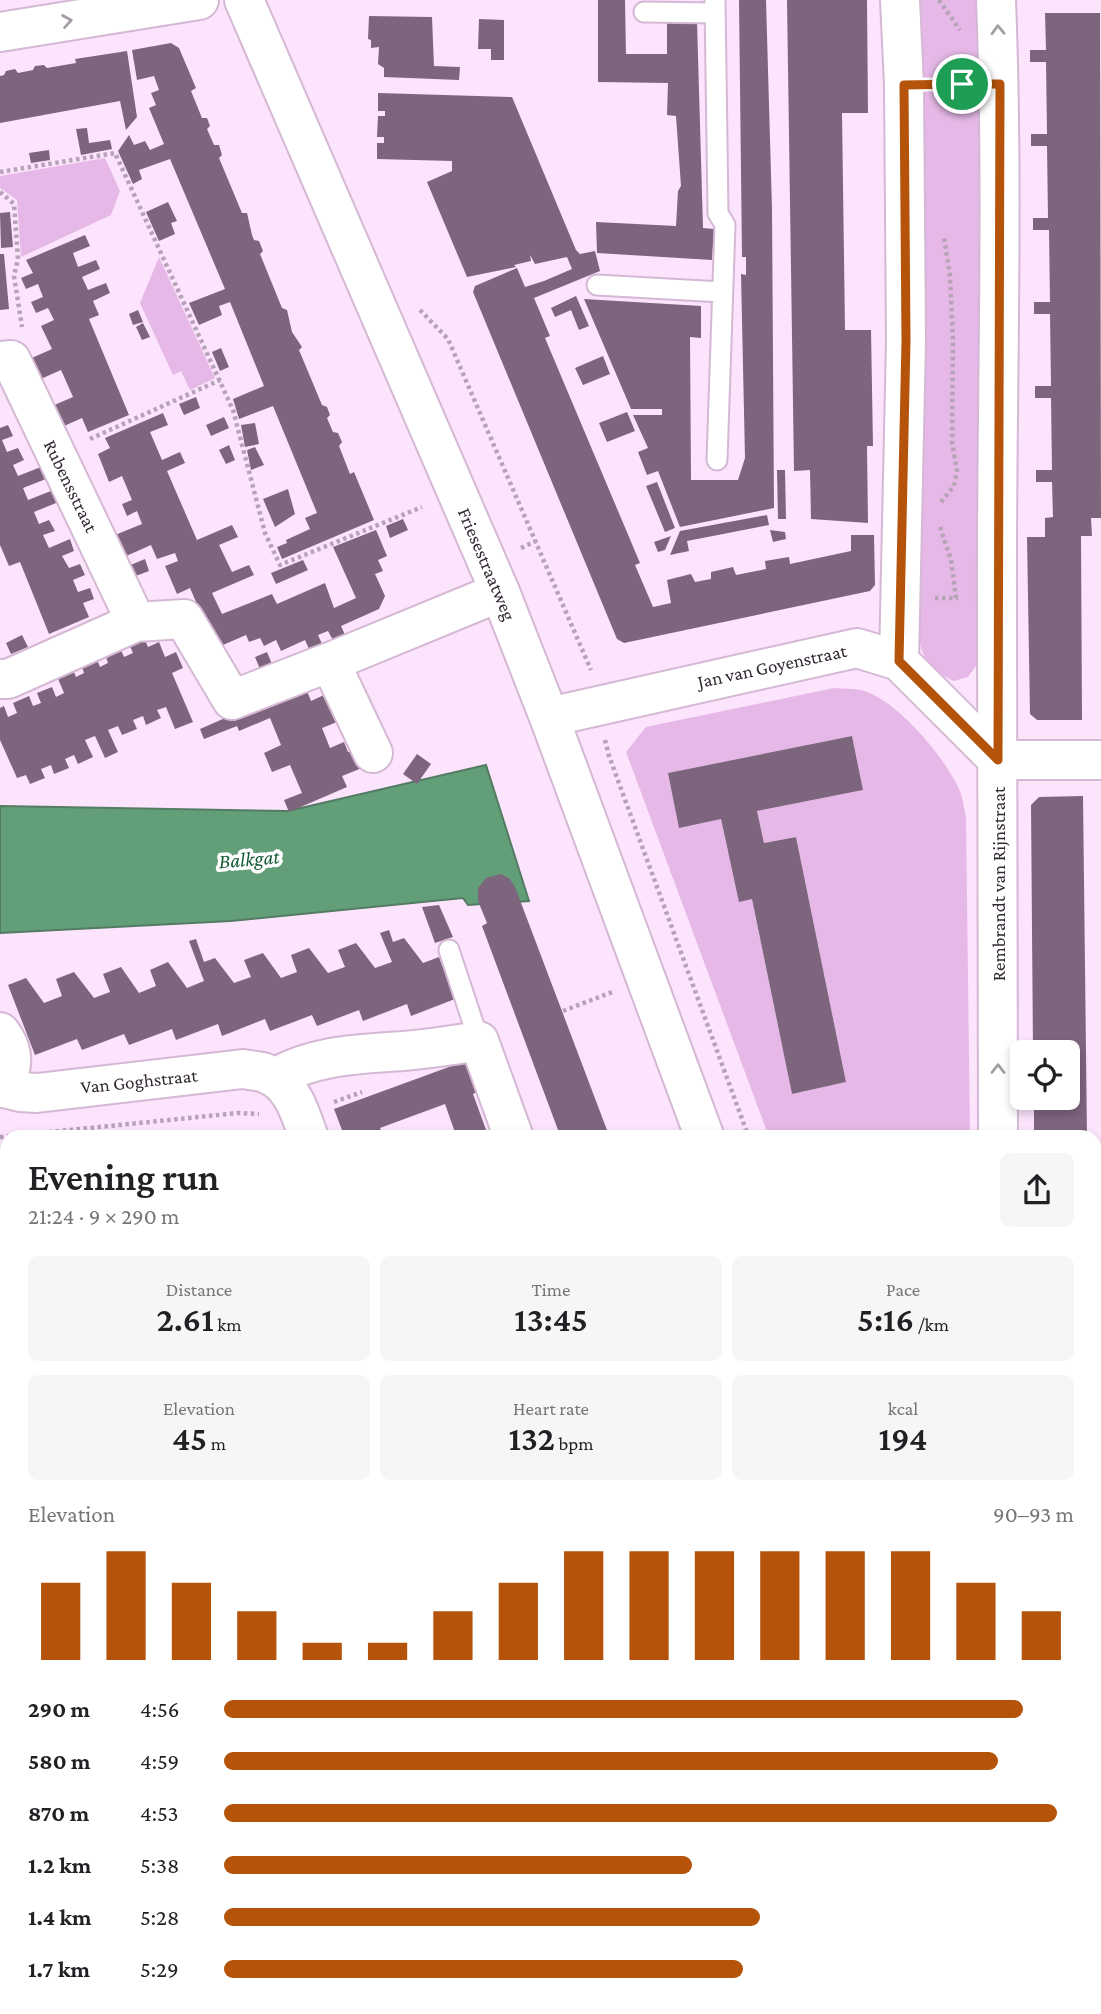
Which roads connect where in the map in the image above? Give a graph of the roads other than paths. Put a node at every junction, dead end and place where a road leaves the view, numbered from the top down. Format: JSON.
{"nodes":[{"id":1,"x":199,"y":0,"type":"edge"},
{"id":2,"x":244,"y":0,"type":"edge"},
{"id":3,"x":900,"y":0,"type":"edge"},
{"id":4,"x":996,"y":0,"type":"edge"},
{"id":5,"x":715,"y":6,"type":"edge"},
{"id":6,"x":644,"y":12,"type":"dead end"},
{"id":7,"x":0,"y":32,"type":"edge"},
{"id":8,"x":597,"y":285,"type":"dead end"},
{"id":9,"x":722,"y":292,"type":"junction"},
{"id":10,"x":5,"y":360,"type":"edge"},
{"id":11,"x":717,"y":460,"type":"dead end"},
{"id":12,"x":500,"y":592,"type":"junction"},
{"id":13,"x":136,"y":622,"type":"junction"},
{"id":14,"x":899,"y":661,"type":"junction"},
{"id":15,"x":330,"y":662,"type":"junction"},
{"id":16,"x":0,"y":679,"type":"edge"},
{"id":17,"x":550,"y":717,"type":"junction"},
{"id":18,"x":373,"y":753,"type":"dead end"},
{"id":19,"x":998,"y":760,"type":"junction"},
{"id":20,"x":1101,"y":760,"type":"edge"},
{"id":21,"x":449,"y":950,"type":"dead end"},
{"id":22,"x":0,"y":1032,"type":"edge"},
{"id":23,"x":479,"y":1041,"type":"junction"},
{"id":24,"x":275,"y":1078,"type":"junction"},
{"id":25,"x":1,"y":1087,"type":"edge"},
{"id":26,"x":306,"y":1130,"type":"edge"},
{"id":27,"x":511,"y":1130,"type":"edge"},
{"id":28,"x":702,"y":1130,"type":"edge"},
{"id":29,"x":998,"y":1130,"type":"edge"}],
"edges":[{"from":7,"to":1,"type":"street","one_way":true},
{"from":2,"to":12,"type":"street","name":"Friesestraatweg"},
{"from":3,"to":14,"type":"street"},
{"from":19,"to":4,"type":"street","name":"Rembrandt van Rijnstraat","one_way":true},
{"from":5,"to":6,"type":"lane"},
{"from":5,"to":9,"type":"lane"},
{"from":8,"to":9,"type":"lane"},
{"from":9,"to":11,"type":"lane"},
{"from":10,"to":13,"type":"street","name":"Rubensstraat"},
{"from":12,"to":15,"type":"street"},
{"from":12,"to":17,"type":"street","name":"Friesestraatweg"},
{"from":13,"to":15,"type":"street"},
{"from":13,"to":16,"type":"street"},
{"from":14,"to":17,"type":"street","name":"Jan van Goyenstraat"},
{"from":14,"to":19,"type":"street","name":"Jan van Goyenstraat"},
{"from":15,"to":18,"type":"street"},
{"from":17,"to":28,"type":"street","name":"Friesestraatweg"},
{"from":19,"to":20,"type":"street"},
{"from":29,"to":19,"type":"street","name":"Rembrandt van Rijnstraat","one_way":true},
{"from":21,"to":23,"type":"lane"},
{"from":22,"to":25,"type":"street","name":"Van Goghstraat"},
{"from":23,"to":24,"type":"street"},
{"from":23,"to":27,"type":"street"},
{"from":24,"to":25,"type":"street","name":"Van Goghstraat"},
{"from":24,"to":26,"type":"street"}]}
